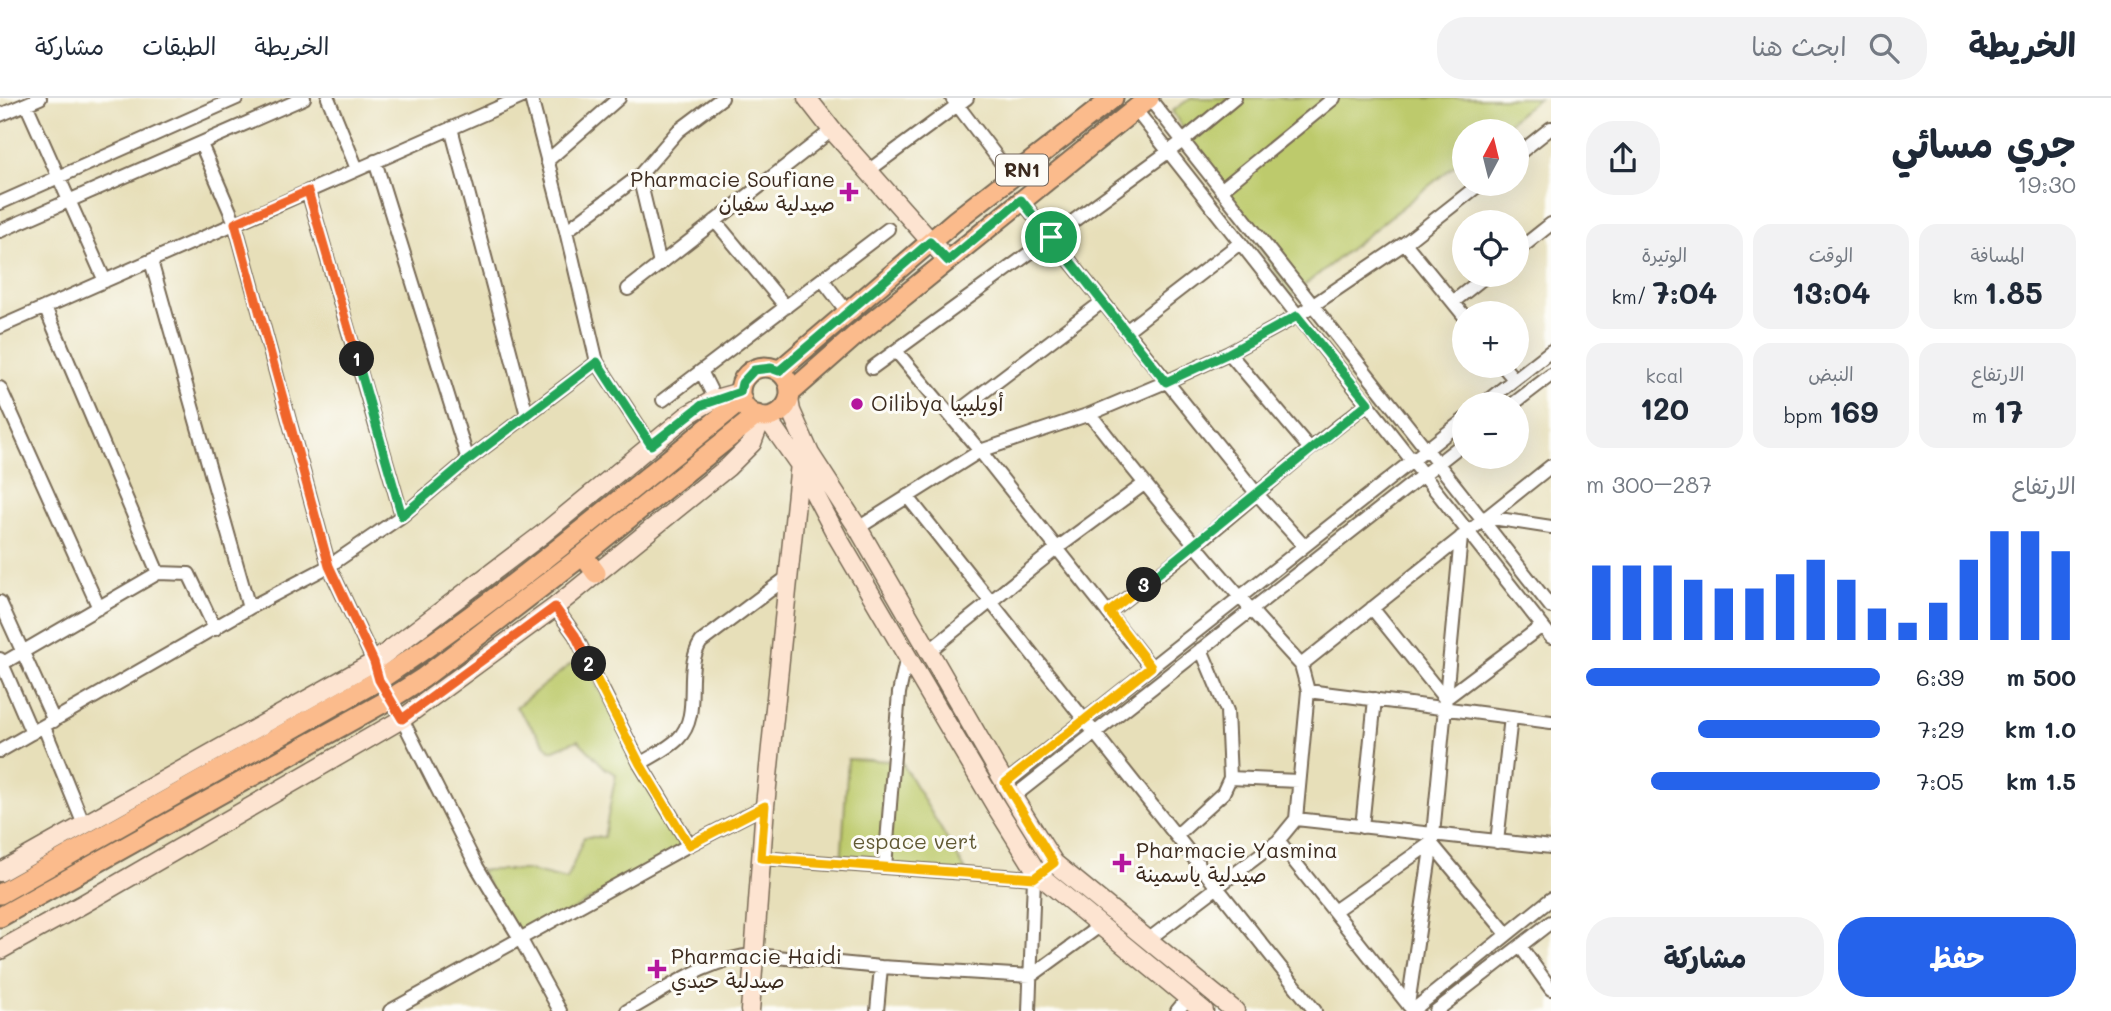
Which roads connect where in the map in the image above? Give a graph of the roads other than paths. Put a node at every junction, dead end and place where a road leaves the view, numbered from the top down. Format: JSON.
{"nodes":[{"id":1,"x":40,"y":98,"type":"edge"},
{"id":2,"x":237,"y":98,"type":"edge"},
{"id":3,"x":304,"y":98,"type":"edge"},
{"id":4,"x":328,"y":98,"type":"edge"},
{"id":5,"x":520,"y":98,"type":"edge"},
{"id":6,"x":531,"y":98,"type":"edge"},
{"id":7,"x":619,"y":98,"type":"edge"},
{"id":8,"x":722,"y":98,"type":"edge"},
{"id":9,"x":807,"y":98,"type":"edge"},
{"id":10,"x":1113,"y":98,"type":"edge"},
{"id":11,"x":1236,"y":98,"type":"edge"},
{"id":12,"x":1334,"y":98,"type":"edge"},
{"id":13,"x":959,"y":100,"type":"edge"},
{"id":14,"x":1144,"y":102,"type":"edge"},
{"id":15,"x":26,"y":104,"type":"junction"},
{"id":16,"x":1093,"y":104,"type":"edge"},
{"id":17,"x":0,"y":115,"type":"edge"},
{"id":18,"x":451,"y":128,"type":"junction"},
{"id":19,"x":1551,"y":128,"type":"edge"},
{"id":20,"x":832,"y":130,"type":"junction"},
{"id":21,"x":1182,"y":141,"type":"junction"},
{"id":22,"x":201,"y":144,"type":"junction"},
{"id":23,"x":1530,"y":145,"type":"edge"},
{"id":24,"x":1168,"y":151,"type":"junction"},
{"id":25,"x":376,"y":161,"type":"junction"},
{"id":26,"x":547,"y":161,"type":"junction"},
{"id":27,"x":357,"y":169,"type":"junction"},
{"id":28,"x":868,"y":171,"type":"junction"},
{"id":29,"x":639,"y":176,"type":"junction"},
{"id":30,"x":60,"y":177,"type":"junction"},
{"id":31,"x":1012,"y":177,"type":"junction"},
{"id":32,"x":1221,"y":190,"type":"junction"},
{"id":33,"x":308,"y":191,"type":"junction"},
{"id":34,"x":1465,"y":196,"type":"edge"},
{"id":35,"x":70,"y":200,"type":"junction"},
{"id":36,"x":1021,"y":200,"type":"junction"},
{"id":37,"x":0,"y":203,"type":"edge"},
{"id":38,"x":715,"y":222,"type":"junction"},
{"id":39,"x":235,"y":223,"type":"junction"},
{"id":40,"x":1551,"y":224,"type":"edge"},
{"id":41,"x":888,"y":229,"type":"dead end"},
{"id":42,"x":0,"y":231,"type":"edge"},
{"id":43,"x":566,"y":231,"type":"junction"},
{"id":44,"x":1051,"y":237,"type":"junction"},
{"id":45,"x":1529,"y":241,"type":"edge"},
{"id":46,"x":930,"y":242,"type":"junction"},
{"id":47,"x":1240,"y":243,"type":"junction"},
{"id":48,"x":1405,"y":243,"type":"junction"},
{"id":49,"x":151,"y":261,"type":"junction"},
{"id":50,"x":948,"y":261,"type":"junction"},
{"id":51,"x":660,"y":264,"type":"junction"},
{"id":52,"x":822,"y":279,"type":"junction"},
{"id":53,"x":105,"y":281,"type":"junction"},
{"id":54,"x":1472,"y":287,"type":"edge"},
{"id":55,"x":628,"y":289,"type":"dead end"},
{"id":56,"x":1452,"y":301,"type":"edge"},
{"id":57,"x":1454,"y":301,"type":"edge"},
{"id":58,"x":1102,"y":302,"type":"junction"},
{"id":59,"x":45,"y":307,"type":"junction"},
{"id":60,"x":786,"y":307,"type":"junction"},
{"id":61,"x":1312,"y":307,"type":"junction"},
{"id":62,"x":848,"y":313,"type":"junction"},
{"id":63,"x":1297,"y":316,"type":"junction"},
{"id":64,"x":0,"y":327,"type":"edge"},
{"id":65,"x":1126,"y":331,"type":"junction"},
{"id":66,"x":896,"y":351,"type":"junction"},
{"id":67,"x":1551,"y":351,"type":"edge"},
{"id":68,"x":1229,"y":353,"type":"junction"},
{"id":69,"x":597,"y":362,"type":"junction"},
{"id":70,"x":872,"y":369,"type":"dead end"},
{"id":71,"x":701,"y":371,"type":"junction"},
{"id":72,"x":779,"y":371,"type":"junction"},
{"id":73,"x":1551,"y":375,"type":"edge"},
{"id":74,"x":1514,"y":379,"type":"joint"},
{"id":75,"x":1166,"y":382,"type":"junction"},
{"id":76,"x":0,"y":387,"type":"edge"},
{"id":77,"x":1498,"y":392,"type":"edge"},
{"id":78,"x":1529,"y":392,"type":"edge"},
{"id":79,"x":741,"y":396,"type":"junction"},
{"id":80,"x":790,"y":396,"type":"junction"},
{"id":81,"x":715,"y":399,"type":"junction"},
{"id":82,"x":663,"y":400,"type":"dead end"},
{"id":83,"x":1368,"y":403,"type":"junction"},
{"id":84,"x":1090,"y":414,"type":"junction"},
{"id":85,"x":527,"y":415,"type":"junction"},
{"id":86,"x":762,"y":416,"type":"junction"},
{"id":87,"x":951,"y":416,"type":"junction"},
{"id":88,"x":1452,"y":430,"type":"edge"},
{"id":89,"x":651,"y":445,"type":"junction"},
{"id":90,"x":1310,"y":449,"type":"junction"},
{"id":91,"x":1428,"y":449,"type":"junction"},
{"id":92,"x":980,"y":451,"type":"junction"},
{"id":93,"x":1452,"y":452,"type":"edge"},
{"id":94,"x":804,"y":459,"type":"junction"},
{"id":95,"x":468,"y":460,"type":"junction"},
{"id":96,"x":1414,"y":460,"type":"junction"},
{"id":97,"x":1438,"y":462,"type":"junction"},
{"id":98,"x":1551,"y":466,"type":"edge"},
{"id":99,"x":1424,"y":473,"type":"junction"},
{"id":100,"x":1144,"y":484,"type":"junction"},
{"id":101,"x":1257,"y":494,"type":"junction"},
{"id":102,"x":906,"y":496,"type":"junction"},
{"id":103,"x":402,"y":516,"type":"junction"},
{"id":104,"x":1484,"y":518,"type":"junction"},
{"id":105,"x":1551,"y":527,"type":"edge"},
{"id":106,"x":858,"y":528,"type":"junction"},
{"id":107,"x":1465,"y":534,"type":"junction"},
{"id":108,"x":1196,"y":545,"type":"junction"},
{"id":109,"x":1304,"y":546,"type":"junction"},
{"id":110,"x":1056,"y":549,"type":"junction"},
{"id":111,"x":583,"y":555,"type":"junction"},
{"id":112,"x":329,"y":566,"type":"junction"},
{"id":113,"x":158,"y":573,"type":"junction"},
{"id":114,"x":596,"y":573,"type":"junction"},
{"id":115,"x":789,"y":576,"type":"junction"},
{"id":116,"x":1239,"y":598,"type":"junction"},
{"id":117,"x":0,"y":602,"type":"edge"},
{"id":118,"x":989,"y":603,"type":"junction"},
{"id":119,"x":555,"y":607,"type":"junction"},
{"id":120,"x":1551,"y":607,"type":"edge"},
{"id":121,"x":99,"y":608,"type":"junction"},
{"id":122,"x":249,"y":608,"type":"junction"},
{"id":123,"x":1372,"y":608,"type":"junction"},
{"id":124,"x":1251,"y":611,"type":"junction"},
{"id":125,"x":1109,"y":612,"type":"junction"},
{"id":126,"x":1542,"y":626,"type":"junction"},
{"id":127,"x":215,"y":629,"type":"junction"},
{"id":128,"x":1551,"y":637,"type":"edge"},
{"id":129,"x":1201,"y":649,"type":"junction"},
{"id":130,"x":929,"y":651,"type":"junction"},
{"id":131,"x":22,"y":653,"type":"junction"},
{"id":132,"x":907,"y":656,"type":"junction"},
{"id":133,"x":1,"y":662,"type":"edge"},
{"id":134,"x":1301,"y":665,"type":"junction"},
{"id":135,"x":1151,"y":667,"type":"junction"},
{"id":136,"x":377,"y":671,"type":"junction"},
{"id":137,"x":1308,"y":691,"type":"junction"},
{"id":138,"x":390,"y":699,"type":"junction"},
{"id":139,"x":1375,"y":699,"type":"junction"},
{"id":140,"x":1445,"y":703,"type":"junction"},
{"id":141,"x":1511,"y":717,"type":"junction"},
{"id":142,"x":402,"y":719,"type":"junction"},
{"id":143,"x":1084,"y":719,"type":"junction"},
{"id":144,"x":1551,"y":722,"type":"edge"},
{"id":145,"x":43,"y":727,"type":"junction"},
{"id":146,"x":1095,"y":732,"type":"junction"},
{"id":147,"x":0,"y":751,"type":"edge"},
{"id":148,"x":640,"y":764,"type":"junction"},
{"id":149,"x":1230,"y":778,"type":"junction"},
{"id":150,"x":1299,"y":781,"type":"junction"},
{"id":151,"x":1009,"y":790,"type":"junction"},
{"id":152,"x":765,"y":806,"type":"junction"},
{"id":153,"x":1296,"y":819,"type":"junction"},
{"id":154,"x":84,"y":825,"type":"junction"},
{"id":155,"x":1362,"y":827,"type":"junction"},
{"id":156,"x":1177,"y":835,"type":"junction"},
{"id":157,"x":1432,"y":839,"type":"junction"},
{"id":158,"x":1278,"y":841,"type":"junction"},
{"id":159,"x":1497,"y":842,"type":"junction"},
{"id":160,"x":689,"y":845,"type":"junction"},
{"id":161,"x":1551,"y":847,"type":"edge"},
{"id":162,"x":761,"y":858,"type":"junction"},
{"id":163,"x":1054,"y":863,"type":"junction"},
{"id":164,"x":885,"y":867,"type":"junction"},
{"id":165,"x":0,"y":872,"type":"edge"},
{"id":166,"x":1036,"y":876,"type":"junction"},
{"id":167,"x":1219,"y":887,"type":"junction"},
{"id":168,"x":0,"y":894,"type":"edge"},
{"id":169,"x":1551,"y":899,"type":"edge"},
{"id":170,"x":1334,"y":911,"type":"junction"},
{"id":171,"x":0,"y":917,"type":"edge"},
{"id":172,"x":1551,"y":922,"type":"edge"},
{"id":173,"x":1101,"y":925,"type":"junction"},
{"id":174,"x":1507,"y":934,"type":"junction"},
{"id":175,"x":1149,"y":939,"type":"junction"},
{"id":176,"x":521,"y":940,"type":"junction"},
{"id":177,"x":1520,"y":946,"type":"junction"},
{"id":178,"x":0,"y":950,"type":"edge"},
{"id":179,"x":755,"y":955,"type":"junction"},
{"id":180,"x":881,"y":967,"type":"junction"},
{"id":181,"x":1031,"y":976,"type":"junction"},
{"id":182,"x":1551,"y":989,"type":"edge"},
{"id":183,"x":1182,"y":1004,"type":"edge"},
{"id":184,"x":1412,"y":1010,"type":"edge"},
{"id":185,"x":390,"y":1011,"type":"edge"},
{"id":186,"x":560,"y":1011,"type":"edge"},
{"id":187,"x":627,"y":1011,"type":"edge"},
{"id":188,"x":750,"y":1011,"type":"edge"},
{"id":189,"x":877,"y":1011,"type":"edge"},
{"id":190,"x":1029,"y":1011,"type":"edge"},
{"id":191,"x":1204,"y":1011,"type":"edge"},
{"id":192,"x":1235,"y":1011,"type":"edge"},
{"id":193,"x":1315,"y":1011,"type":"edge"},
{"id":194,"x":1436,"y":1011,"type":"edge"}],
"edges":[{"from":1,"to":15,"type":"street"},
{"from":2,"to":30,"type":"street"},
{"from":3,"to":22,"type":"street"},
{"from":4,"to":27,"type":"street"},
{"from":5,"to":18,"type":"street"},
{"from":6,"to":26,"type":"street"},
{"from":7,"to":26,"type":"street"},
{"from":8,"to":29,"type":"street"},
{"from":9,"to":20,"type":"street"},
{"from":10,"to":16,"type":"main road","number":"RN1"},
{"from":11,"to":21,"type":"street"},
{"from":12,"to":32,"type":"street"},
{"from":13,"to":28,"type":"street"},
{"from":13,"to":31,"type":"street"},
{"from":14,"to":21,"type":"street"},
{"from":14,"to":24,"type":"street"},
{"from":14,"to":36,"type":"main road","number":"RN1"},
{"from":15,"to":17,"type":"street"},
{"from":15,"to":30,"type":"street"},
{"from":16,"to":31,"type":"main road","number":"RN1"},
{"from":18,"to":25,"type":"street"},
{"from":18,"to":85,"type":"street"},
{"from":19,"to":23,"type":"street"},
{"from":20,"to":28,"type":"street"},
{"from":20,"to":38,"type":"street"},
{"from":21,"to":24,"type":"street"},
{"from":21,"to":32,"type":"street"},
{"from":22,"to":35,"type":"street"},
{"from":22,"to":39,"type":"street"},
{"from":24,"to":44,"type":"street"},
{"from":24,"to":47,"type":"street"},
{"from":25,"to":27,"type":"street"},
{"from":25,"to":95,"type":"street"},
{"from":26,"to":43,"type":"street"},
{"from":27,"to":33,"type":"street"},
{"from":28,"to":46,"type":"street"},
{"from":29,"to":43,"type":"street"},
{"from":29,"to":51,"type":"street"},
{"from":30,"to":35,"type":"street"},
{"from":30,"to":37,"type":"street"},
{"from":31,"to":46,"type":"main road","number":"RN1"},
{"from":32,"to":61,"type":"street"},
{"from":33,"to":39,"type":"street"},
{"from":33,"to":103,"type":"street"},
{"from":34,"to":48,"type":"street"},
{"from":35,"to":42,"type":"street"},
{"from":35,"to":53,"type":"street"},
{"from":36,"to":44,"type":"street"},
{"from":36,"to":50,"type":"main road","number":"RN1"},
{"from":38,"to":51,"type":"street"},
{"from":38,"to":60,"type":"street"},
{"from":39,"to":49,"type":"street"},
{"from":39,"to":112,"type":"street"},
{"from":40,"to":45,"type":"street"},
{"from":41,"to":52,"type":"street"},
{"from":43,"to":69,"type":"street"},
{"from":44,"to":58,"type":"street"},
{"from":44,"to":66,"type":"street"},
{"from":46,"to":50,"type":"street"},
{"from":46,"to":62,"type":"main road","number":"RN1"},
{"from":47,"to":63,"type":"street"},
{"from":47,"to":65,"type":"street"},
{"from":48,"to":56,"type":"street"},
{"from":48,"to":61,"type":"street"},
{"from":49,"to":53,"type":"street"},
{"from":49,"to":122,"type":"street"},
{"from":50,"to":80,"type":"main road","number":"RN1"},
{"from":51,"to":55,"type":"street"},
{"from":52,"to":60,"type":"street"},
{"from":52,"to":62,"type":"street"},
{"from":53,"to":59,"type":"street"},
{"from":54,"to":57,"type":"street"},
{"from":58,"to":65,"type":"street"},
{"from":58,"to":87,"type":"street"},
{"from":59,"to":64,"type":"street"},
{"from":59,"to":113,"type":"street"},
{"from":60,"to":71,"type":"street"},
{"from":61,"to":63,"type":"street"},
{"from":61,"to":91,"type":"street"},
{"from":62,"to":72,"type":"main road","number":"RN1"},
{"from":63,"to":68,"type":"street"},
{"from":63,"to":83,"type":"street"},
{"from":65,"to":75,"type":"street"},
{"from":66,"to":70,"type":"street"},
{"from":66,"to":87,"type":"street"},
{"from":67,"to":74,"type":"street"},
{"from":68,"to":75,"type":"street"},
{"from":68,"to":90,"type":"street"},
{"from":69,"to":85,"type":"street"},
{"from":69,"to":89,"type":"street"},
{"from":71,"to":81,"type":"street"},
{"from":71,"to":82,"type":"street"},
{"from":72,"to":79,"type":"main road","number":"RN1"},
{"from":72,"to":80,"type":"main road"},
{"from":73,"to":78,"type":"street"},
{"from":74,"to":77,"type":"street"},
{"from":75,"to":84,"type":"street"},
{"from":75,"to":101,"type":"street"},
{"from":76,"to":121,"type":"street"},
{"from":79,"to":81,"type":"street"},
{"from":79,"to":86,"type":"main road"},
{"from":79,"to":136,"type":"main road","number":"RN1"},
{"from":80,"to":86,"type":"main road","number":"RN1"},
{"from":80,"to":94,"type":"street"},
{"from":81,"to":89,"type":"street"},
{"from":83,"to":90,"type":"street"},
{"from":83,"to":96,"type":"street"},
{"from":84,"to":92,"type":"street"},
{"from":84,"to":100,"type":"street"},
{"from":85,"to":95,"type":"street"},
{"from":86,"to":94,"type":"street"},
{"from":86,"to":111,"type":"main road","number":"RN1"},
{"from":86,"to":114,"type":"street"},
{"from":87,"to":92,"type":"street"},
{"from":88,"to":91,"type":"street"},
{"from":89,"to":136,"type":"street"},
{"from":90,"to":101,"type":"street"},
{"from":91,"to":96,"type":"street"},
{"from":91,"to":97,"type":"street"},
{"from":92,"to":102,"type":"street"},
{"from":92,"to":110,"type":"street"},
{"from":93,"to":97,"type":"street"},
{"from":94,"to":106,"type":"street"},
{"from":94,"to":115,"type":"street"},
{"from":94,"to":132,"type":"street"},
{"from":95,"to":103,"type":"street"},
{"from":96,"to":99,"type":"street"},
{"from":96,"to":109,"type":"street"},
{"from":97,"to":99,"type":"street"},
{"from":97,"to":104,"type":"street"},
{"from":98,"to":104,"type":"street"},
{"from":99,"to":107,"type":"street"},
{"from":99,"to":124,"type":"street"},
{"from":100,"to":108,"type":"street"},
{"from":100,"to":110,"type":"street"},
{"from":101,"to":108,"type":"street"},
{"from":101,"to":109,"type":"street"},
{"from":102,"to":106,"type":"street"},
{"from":102,"to":118,"type":"street"},
{"from":103,"to":112,"type":"street"},
{"from":104,"to":105,"type":"street"},
{"from":104,"to":107,"type":"street"},
{"from":104,"to":120,"type":"street"},
{"from":106,"to":130,"type":"street"},
{"from":107,"to":123,"type":"street"},
{"from":107,"to":126,"type":"street"},
{"from":107,"to":140,"type":"street"},
{"from":108,"to":116,"type":"street"},
{"from":108,"to":125,"type":"street"},
{"from":109,"to":116,"type":"street"},
{"from":110,"to":118,"type":"street"},
{"from":110,"to":125,"type":"street"},
{"from":111,"to":114,"type":"main road"},
{"from":111,"to":138,"type":"main road","number":"RN1"},
{"from":112,"to":122,"type":"street"},
{"from":112,"to":136,"type":"street"},
{"from":113,"to":121,"type":"street"},
{"from":113,"to":127,"type":"street"},
{"from":114,"to":119,"type":"street"},
{"from":115,"to":148,"type":"street"},
{"from":115,"to":152,"type":"street"},
{"from":116,"to":124,"type":"street"},
{"from":116,"to":135,"type":"street"},
{"from":117,"to":131,"type":"street"},
{"from":118,"to":130,"type":"street"},
{"from":118,"to":143,"type":"street"},
{"from":119,"to":142,"type":"street"},
{"from":119,"to":148,"type":"street"},
{"from":121,"to":131,"type":"street"},
{"from":122,"to":127,"type":"street"},
{"from":123,"to":134,"type":"street"},
{"from":123,"to":140,"type":"street"},
{"from":124,"to":129,"type":"street"},
{"from":124,"to":134,"type":"street"},
{"from":125,"to":135,"type":"street"},
{"from":126,"to":128,"type":"street"},
{"from":126,"to":140,"type":"street"},
{"from":127,"to":145,"type":"street"},
{"from":129,"to":146,"type":"street"},
{"from":129,"to":149,"type":"street"},
{"from":130,"to":151,"type":"street"},
{"from":131,"to":133,"type":"street"},
{"from":131,"to":145,"type":"street"},
{"from":132,"to":164,"type":"street"},
{"from":132,"to":166,"type":"street"},
{"from":133,"to":145,"type":"street"},
{"from":134,"to":137,"type":"street"},
{"from":135,"to":143,"type":"street"},
{"from":136,"to":138,"type":"street"},
{"from":136,"to":154,"type":"street"},
{"from":136,"to":168,"type":"main road","number":"RN1"},
{"from":137,"to":139,"type":"street"},
{"from":137,"to":150,"type":"street"},
{"from":138,"to":142,"type":"street"},
{"from":138,"to":171,"type":"main road","number":"RN1"},
{"from":139,"to":140,"type":"street"},
{"from":139,"to":155,"type":"street"},
{"from":140,"to":141,"type":"street"},
{"from":140,"to":157,"type":"street"},
{"from":141,"to":144,"type":"street"},
{"from":141,"to":159,"type":"street"},
{"from":142,"to":176,"type":"street"},
{"from":142,"to":178,"type":"street"},
{"from":143,"to":146,"type":"street"},
{"from":143,"to":151,"type":"street"},
{"from":145,"to":147,"type":"street"},
{"from":145,"to":154,"type":"street"},
{"from":146,"to":151,"type":"street"},
{"from":146,"to":156,"type":"street"},
{"from":148,"to":160,"type":"street"},
{"from":149,"to":150,"type":"street"},
{"from":149,"to":156,"type":"street"},
{"from":150,"to":153,"type":"street"},
{"from":151,"to":163,"type":"street"},
{"from":152,"to":160,"type":"street"},
{"from":152,"to":162,"type":"street"},
{"from":153,"to":155,"type":"street"},
{"from":153,"to":158,"type":"street"},
{"from":154,"to":165,"type":"street"},
{"from":155,"to":157,"type":"street"},
{"from":156,"to":167,"type":"street"},
{"from":157,"to":159,"type":"street"},
{"from":157,"to":170,"type":"street"},
{"from":157,"to":174,"type":"street"},
{"from":157,"to":184,"type":"street"},
{"from":158,"to":167,"type":"street"},
{"from":158,"to":170,"type":"street"},
{"from":159,"to":161,"type":"street"},
{"from":160,"to":176,"type":"street"},
{"from":162,"to":164,"type":"street"},
{"from":162,"to":179,"type":"street"},
{"from":163,"to":166,"type":"street"},
{"from":163,"to":175,"type":"street"},
{"from":164,"to":166,"type":"street"},
{"from":166,"to":173,"type":"street"},
{"from":166,"to":181,"type":"street"},
{"from":167,"to":175,"type":"street"},
{"from":167,"to":193,"type":"street"},
{"from":169,"to":174,"type":"street"},
{"from":170,"to":184,"type":"street"},
{"from":172,"to":177,"type":"street"},
{"from":173,"to":181,"type":"street"},
{"from":173,"to":183,"type":"street"},
{"from":174,"to":184,"type":"street"},
{"from":175,"to":192,"type":"street"},
{"from":176,"to":185,"type":"street"},
{"from":176,"to":186,"type":"street"},
{"from":177,"to":182,"type":"street"},
{"from":177,"to":194,"type":"street"},
{"from":179,"to":180,"type":"street"},
{"from":179,"to":187,"type":"street"},
{"from":179,"to":188,"type":"street"},
{"from":180,"to":181,"type":"street"},
{"from":180,"to":189,"type":"street"},
{"from":181,"to":190,"type":"street"},
{"from":183,"to":191,"type":"street"}]}
